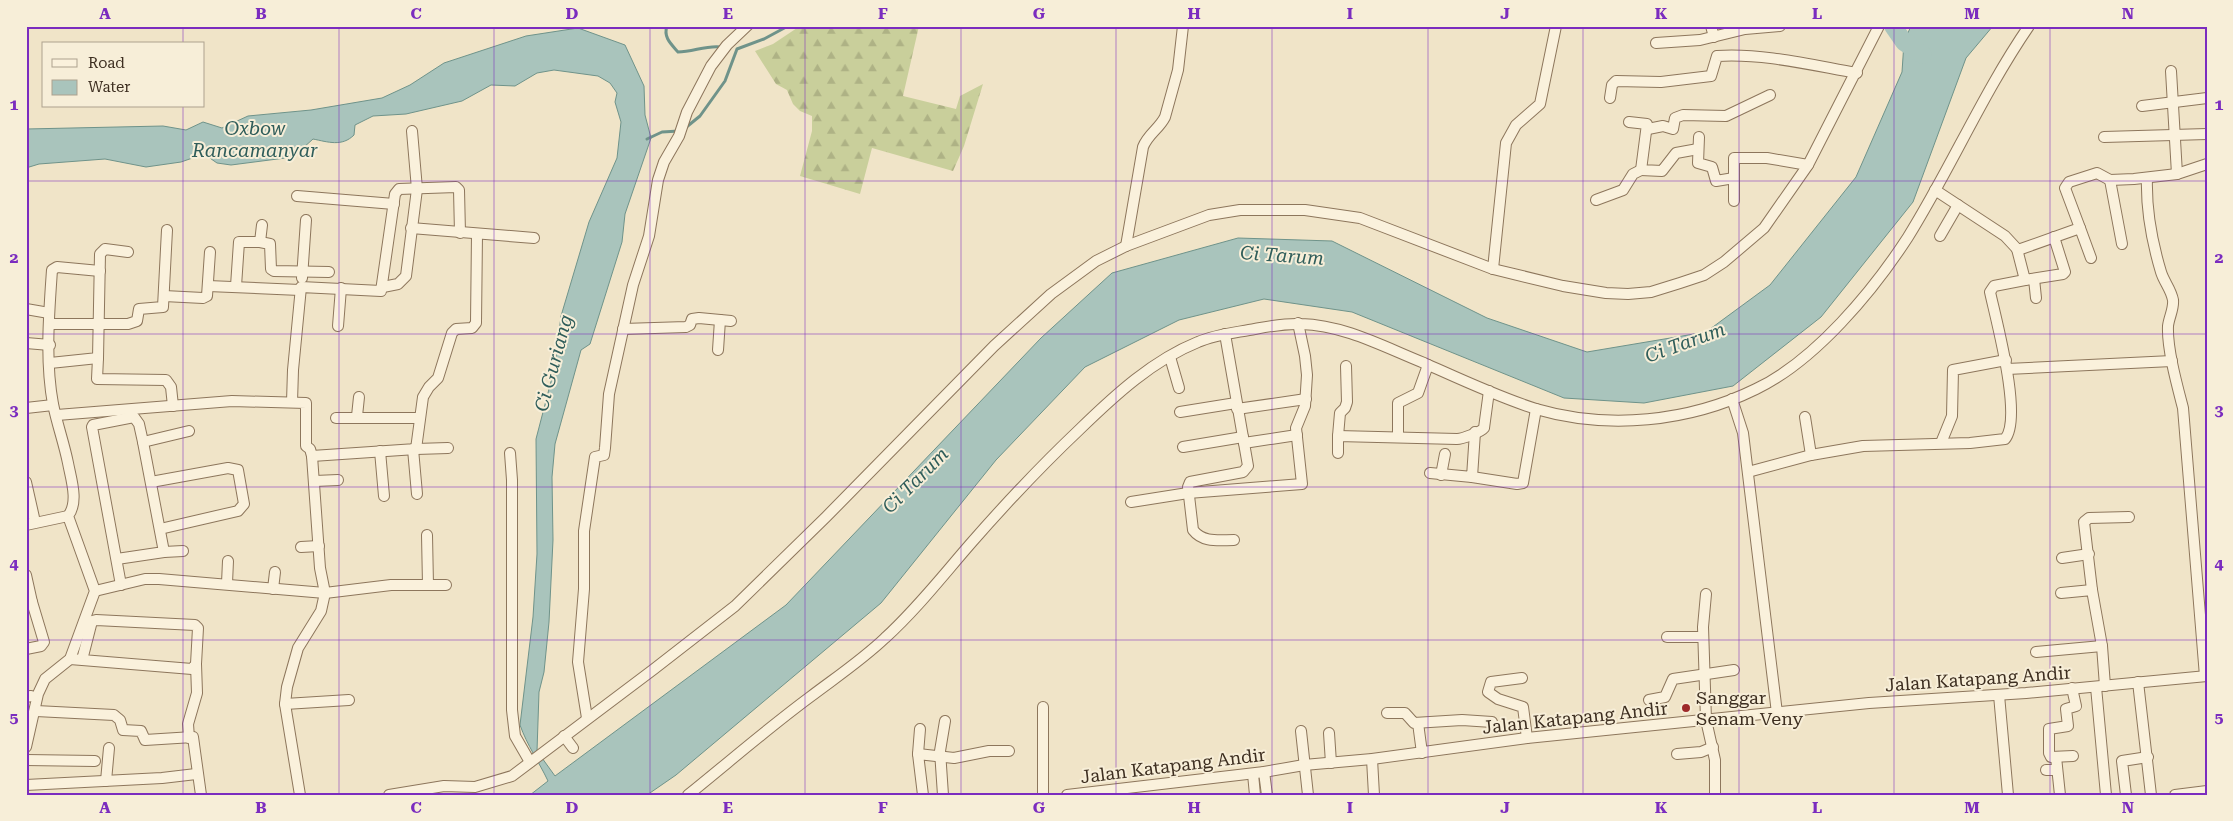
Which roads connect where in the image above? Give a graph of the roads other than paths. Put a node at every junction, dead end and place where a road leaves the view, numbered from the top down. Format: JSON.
{"nodes":[{"id":1,"x":747,"y":26,"type":"edge"},
{"id":2,"x":1183,"y":26,"type":"edge"},
{"id":3,"x":1556,"y":26,"type":"edge"},
{"id":4,"x":1776,"y":26,"type":"edge"},
{"id":5,"x":1879,"y":26,"type":"edge"},
{"id":6,"x":2028,"y":26,"type":"edge"},
{"id":7,"x":1712,"y":32,"type":"edge"},
{"id":8,"x":1656,"y":43,"type":"dead end"},
{"id":9,"x":2171,"y":71,"type":"dead end"},
{"id":10,"x":1857,"y":72,"type":"junction"},
{"id":11,"x":1770,"y":95,"type":"dead end"},
{"id":12,"x":1610,"y":98,"type":"dead end"},
{"id":13,"x":2207,"y":98,"type":"edge"},
{"id":14,"x":2173,"y":104,"type":"junction"},
{"id":15,"x":2142,"y":106,"type":"dead end"},
{"id":16,"x":1629,"y":122,"type":"dead end"},
{"id":17,"x":1648,"y":129,"type":"junction"},
{"id":18,"x":412,"y":131,"type":"dead end"},
{"id":19,"x":2207,"y":134,"type":"edge"},
{"id":20,"x":2174,"y":136,"type":"junction"},
{"id":21,"x":1699,"y":137,"type":"dead end"},
{"id":22,"x":2104,"y":137,"type":"dead end"},
{"id":23,"x":1698,"y":149,"type":"junction"},
{"id":24,"x":2207,"y":164,"type":"edge"},
{"id":25,"x":1808,"y":165,"type":"junction"},
{"id":26,"x":1640,"y":170,"type":"junction"},
{"id":27,"x":2177,"y":174,"type":"junction"},
{"id":28,"x":1734,"y":178,"type":"junction"},
{"id":29,"x":2147,"y":178,"type":"junction"},
{"id":30,"x":2110,"y":180,"type":"junction"},
{"id":31,"x":417,"y":189,"type":"junction"},
{"id":32,"x":1935,"y":190,"type":"junction"},
{"id":33,"x":297,"y":196,"type":"dead end"},
{"id":34,"x":1596,"y":200,"type":"dead end"},
{"id":35,"x":1734,"y":201,"type":"dead end"},
{"id":36,"x":394,"y":204,"type":"junction"},
{"id":37,"x":1958,"y":205,"type":"junction"},
{"id":38,"x":306,"y":220,"type":"dead end"},
{"id":39,"x":262,"y":225,"type":"dead end"},
{"id":40,"x":411,"y":228,"type":"junction"},
{"id":41,"x":2080,"y":228,"type":"junction"},
{"id":42,"x":167,"y":230,"type":"dead end"},
{"id":43,"x":460,"y":233,"type":"junction"},
{"id":44,"x":477,"y":234,"type":"junction"},
{"id":45,"x":1940,"y":236,"type":"dead end"},
{"id":46,"x":2054,"y":237,"type":"junction"},
{"id":47,"x":534,"y":238,"type":"dead end"},
{"id":48,"x":260,"y":242,"type":"junction"},
{"id":49,"x":2122,"y":244,"type":"dead end"},
{"id":50,"x":1126,"y":246,"type":"junction"},
{"id":51,"x":2016,"y":249,"type":"junction"},
{"id":52,"x":128,"y":252,"type":"dead end"},
{"id":53,"x":210,"y":252,"type":"dead end"},
{"id":54,"x":2091,"y":258,"type":"dead end"},
{"id":55,"x":1493,"y":268,"type":"junction"},
{"id":56,"x":100,"y":272,"type":"junction"},
{"id":57,"x":302,"y":272,"type":"junction"},
{"id":58,"x":329,"y":272,"type":"dead end"},
{"id":59,"x":2030,"y":279,"type":"junction"},
{"id":60,"x":208,"y":286,"type":"junction"},
{"id":61,"x":236,"y":286,"type":"junction"},
{"id":62,"x":382,"y":287,"type":"junction"},
{"id":63,"x":301,"y":288,"type":"junction"},
{"id":64,"x":341,"y":288,"type":"junction"},
{"id":65,"x":164,"y":296,"type":"junction"},
{"id":66,"x":2036,"y":298,"type":"dead end"},
{"id":67,"x":26,"y":309,"type":"edge"},
{"id":68,"x":49,"y":312,"type":"junction"},
{"id":69,"x":49,"y":324,"type":"junction"},
{"id":70,"x":98,"y":324,"type":"junction"},
{"id":71,"x":1298,"y":324,"type":"junction"},
{"id":72,"x":338,"y":326,"type":"dead end"},
{"id":73,"x":622,"y":329,"type":"junction"},
{"id":74,"x":1225,"y":334,"type":"junction"},
{"id":75,"x":26,"y":343,"type":"edge"},
{"id":76,"x":50,"y":345,"type":"junction"},
{"id":77,"x":718,"y":350,"type":"dead end"},
{"id":78,"x":1170,"y":357,"type":"junction"},
{"id":79,"x":98,"y":358,"type":"junction"},
{"id":80,"x":2172,"y":361,"type":"junction"},
{"id":81,"x":50,"y":363,"type":"junction"},
{"id":82,"x":1428,"y":365,"type":"junction"},
{"id":83,"x":2006,"y":365,"type":"junction"},
{"id":84,"x":1346,"y":366,"type":"dead end"},
{"id":85,"x":1178,"y":388,"type":"dead end"},
{"id":86,"x":1489,"y":391,"type":"junction"},
{"id":87,"x":359,"y":397,"type":"dead end"},
{"id":88,"x":1306,"y":399,"type":"junction"},
{"id":89,"x":1732,"y":399,"type":"junction"},
{"id":90,"x":292,"y":402,"type":"junction"},
{"id":91,"x":53,"y":405,"type":"junction"},
{"id":92,"x":173,"y":406,"type":"junction"},
{"id":93,"x":1237,"y":406,"type":"junction"},
{"id":94,"x":26,"y":408,"type":"edge"},
{"id":95,"x":1536,"y":409,"type":"junction"},
{"id":96,"x":1180,"y":412,"type":"dead end"},
{"id":97,"x":57,"y":415,"type":"junction"},
{"id":98,"x":357,"y":416,"type":"junction"},
{"id":99,"x":1805,"y":417,"type":"dead end"},
{"id":100,"x":336,"y":418,"type":"dead end"},
{"id":101,"x":419,"y":418,"type":"junction"},
{"id":102,"x":189,"y":431,"type":"dead end"},
{"id":103,"x":1475,"y":432,"type":"junction"},
{"id":104,"x":1297,"y":435,"type":"junction"},
{"id":105,"x":1338,"y":436,"type":"junction"},
{"id":106,"x":1398,"y":437,"type":"junction"},
{"id":107,"x":1243,"y":440,"type":"junction"},
{"id":108,"x":143,"y":442,"type":"junction"},
{"id":109,"x":1942,"y":443,"type":"junction"},
{"id":110,"x":1183,"y":447,"type":"dead end"},
{"id":111,"x":448,"y":448,"type":"dead end"},
{"id":112,"x":415,"y":449,"type":"junction"},
{"id":113,"x":380,"y":451,"type":"junction"},
{"id":114,"x":510,"y":453,"type":"dead end"},
{"id":115,"x":1338,"y":453,"type":"dead end"},
{"id":116,"x":1445,"y":454,"type":"dead end"},
{"id":117,"x":1810,"y":455,"type":"junction"},
{"id":118,"x":312,"y":456,"type":"junction"},
{"id":119,"x":1748,"y":472,"type":"junction"},
{"id":120,"x":1430,"y":474,"type":"dead end"},
{"id":121,"x":1441,"y":475,"type":"junction"},
{"id":122,"x":1472,"y":477,"type":"junction"},
{"id":123,"x":338,"y":480,"type":"dead end"},
{"id":124,"x":315,"y":481,"type":"junction"},
{"id":125,"x":26,"y":482,"type":"edge"},
{"id":126,"x":151,"y":482,"type":"junction"},
{"id":127,"x":1188,"y":493,"type":"junction"},
{"id":128,"x":417,"y":494,"type":"dead end"},
{"id":129,"x":384,"y":496,"type":"dead end"},
{"id":130,"x":1130,"y":502,"type":"dead end"},
{"id":131,"x":68,"y":516,"type":"junction"},
{"id":132,"x":2129,"y":517,"type":"dead end"},
{"id":133,"x":30,"y":523,"type":"edge"},
{"id":134,"x":160,"y":529,"type":"junction"},
{"id":135,"x":427,"y":535,"type":"dead end"},
{"id":136,"x":1234,"y":540,"type":"dead end"},
{"id":137,"x":319,"y":546,"type":"junction"},
{"id":138,"x":301,"y":547,"type":"dead end"},
{"id":139,"x":164,"y":552,"type":"junction"},
{"id":140,"x":183,"y":552,"type":"dead end"},
{"id":141,"x":2089,"y":554,"type":"junction"},
{"id":142,"x":2062,"y":558,"type":"dead end"},
{"id":143,"x":117,"y":559,"type":"junction"},
{"id":144,"x":228,"y":561,"type":"dead end"},
{"id":145,"x":2202,"y":571,"type":"edge"},
{"id":146,"x":275,"y":572,"type":"dead end"},
{"id":147,"x":26,"y":575,"type":"edge"},
{"id":148,"x":226,"y":583,"type":"junction"},
{"id":149,"x":446,"y":584,"type":"dead end"},
{"id":150,"x":121,"y":585,"type":"junction"},
{"id":151,"x":428,"y":585,"type":"junction"},
{"id":152,"x":273,"y":589,"type":"junction"},
{"id":153,"x":2092,"y":590,"type":"junction"},
{"id":154,"x":95,"y":591,"type":"junction"},
{"id":155,"x":325,"y":593,"type":"junction"},
{"id":156,"x":2061,"y":593,"type":"dead end"},
{"id":157,"x":1706,"y":594,"type":"dead end"},
{"id":158,"x":29,"y":603,"type":"edge"},
{"id":159,"x":1667,"y":637,"type":"dead end"},
{"id":160,"x":1703,"y":637,"type":"junction"},
{"id":161,"x":2102,"y":646,"type":"junction"},
{"id":162,"x":26,"y":649,"type":"edge"},
{"id":163,"x":2036,"y":652,"type":"dead end"},
{"id":164,"x":70,"y":659,"type":"junction"},
{"id":165,"x":82,"y":660,"type":"junction"},
{"id":166,"x":196,"y":664,"type":"junction"},
{"id":167,"x":1734,"y":670,"type":"dead end"},
{"id":168,"x":1705,"y":673,"type":"junction"},
{"id":169,"x":2206,"y":676,"type":"edge"},
{"id":170,"x":1522,"y":678,"type":"dead end"},
{"id":171,"x":2138,"y":682,"type":"junction"},
{"id":172,"x":2100,"y":686,"type":"junction"},
{"id":173,"x":2072,"y":688,"type":"junction"},
{"id":174,"x":1999,"y":695,"type":"junction"},
{"id":175,"x":349,"y":700,"type":"dead end"},
{"id":176,"x":1649,"y":700,"type":"dead end"},
{"id":177,"x":285,"y":704,"type":"junction"},
{"id":178,"x":1043,"y":707,"type":"dead end"},
{"id":179,"x":36,"y":711,"type":"junction"},
{"id":180,"x":1387,"y":713,"type":"dead end"},
{"id":181,"x":1778,"y":713,"type":"junction"},
{"id":182,"x":587,"y":718,"type":"junction"},
{"id":183,"x":1706,"y":720,"type":"junction"},
{"id":184,"x":945,"y":721,"type":"dead end"},
{"id":185,"x":1492,"y":722,"type":"dead end"},
{"id":186,"x":1418,"y":723,"type":"junction"},
{"id":187,"x":920,"y":729,"type":"dead end"},
{"id":188,"x":1300,"y":731,"type":"dead end"},
{"id":189,"x":1329,"y":733,"type":"dead end"},
{"id":190,"x":564,"y":736,"type":"junction"},
{"id":191,"x":189,"y":738,"type":"junction"},
{"id":192,"x":1527,"y":738,"type":"junction"},
{"id":193,"x":26,"y":747,"type":"edge"},
{"id":194,"x":1713,"y":747,"type":"junction"},
{"id":195,"x":109,"y":748,"type":"dead end"},
{"id":196,"x":573,"y":748,"type":"dead end"},
{"id":197,"x":1009,"y":751,"type":"dead end"},
{"id":198,"x":1422,"y":753,"type":"junction"},
{"id":199,"x":918,"y":754,"type":"junction"},
{"id":200,"x":1677,"y":754,"type":"dead end"},
{"id":201,"x":2074,"y":756,"type":"dead end"},
{"id":202,"x":2056,"y":757,"type":"junction"},
{"id":203,"x":535,"y":758,"type":"junction"},
{"id":204,"x":940,"y":758,"type":"junction"},
{"id":205,"x":2148,"y":758,"type":"junction"},
{"id":206,"x":1372,"y":759,"type":"junction"},
{"id":207,"x":26,"y":760,"type":"edge"},
{"id":208,"x":94,"y":761,"type":"dead end"},
{"id":209,"x":1331,"y":763,"type":"junction"},
{"id":210,"x":1304,"y":765,"type":"junction"},
{"id":211,"x":2046,"y":770,"type":"dead end"},
{"id":212,"x":2057,"y":770,"type":"junction"},
{"id":213,"x":1258,"y":773,"type":"junction"},
{"id":214,"x":196,"y":774,"type":"junction"},
{"id":215,"x":106,"y":781,"type":"junction"},
{"id":216,"x":26,"y":785,"type":"edge"},
{"id":217,"x":476,"y":791,"type":"edge"},
{"id":218,"x":2207,"y":791,"type":"edge"},
{"id":219,"x":200,"y":795,"type":"edge"},
{"id":220,"x":300,"y":795,"type":"edge"},
{"id":221,"x":389,"y":795,"type":"edge"},
{"id":222,"x":688,"y":795,"type":"edge"},
{"id":223,"x":923,"y":795,"type":"edge"},
{"id":224,"x":943,"y":795,"type":"edge"},
{"id":225,"x":1043,"y":795,"type":"edge"},
{"id":226,"x":1067,"y":795,"type":"edge"},
{"id":227,"x":1255,"y":795,"type":"edge"},
{"id":228,"x":1267,"y":795,"type":"edge"},
{"id":229,"x":1308,"y":795,"type":"edge"},
{"id":230,"x":1374,"y":795,"type":"edge"},
{"id":231,"x":1715,"y":795,"type":"edge"},
{"id":232,"x":2008,"y":795,"type":"edge"},
{"id":233,"x":2060,"y":795,"type":"edge"},
{"id":234,"x":2106,"y":795,"type":"edge"},
{"id":235,"x":2126,"y":795,"type":"edge"},
{"id":236,"x":2151,"y":795,"type":"edge"},
{"id":237,"x":2175,"y":795,"type":"edge"}],
"edges":[{"from":1,"to":73,"type":"street"},
{"from":2,"to":50,"type":"street"},
{"from":3,"to":55,"type":"street"},
{"from":4,"to":7,"type":"street"},
{"from":5,"to":10,"type":"street"},
{"from":6,"to":32,"type":"street"},
{"from":7,"to":8,"type":"street"},
{"from":9,"to":14,"type":"street"},
{"from":10,"to":12,"type":"street"},
{"from":10,"to":25,"type":"street"},
{"from":11,"to":17,"type":"street"},
{"from":13,"to":14,"type":"street"},
{"from":14,"to":15,"type":"street"},
{"from":14,"to":20,"type":"street"},
{"from":16,"to":17,"type":"street"},
{"from":17,"to":26,"type":"street"},
{"from":18,"to":31,"type":"street"},
{"from":19,"to":20,"type":"street"},
{"from":20,"to":22,"type":"street"},
{"from":20,"to":27,"type":"street"},
{"from":21,"to":23,"type":"street"},
{"from":23,"to":26,"type":"street"},
{"from":23,"to":28,"type":"street"},
{"from":24,"to":27,"type":"street"},
{"from":25,"to":28,"type":"street"},
{"from":25,"to":55,"type":"street"},
{"from":26,"to":34,"type":"street"},
{"from":27,"to":29,"type":"street"},
{"from":28,"to":35,"type":"street"},
{"from":29,"to":30,"type":"street"},
{"from":29,"to":80,"type":"street"},
{"from":30,"to":41,"type":"street"},
{"from":30,"to":49,"type":"street"},
{"from":31,"to":36,"type":"street"},
{"from":31,"to":40,"type":"street"},
{"from":31,"to":43,"type":"street"},
{"from":32,"to":37,"type":"street"},
{"from":32,"to":89,"type":"street"},
{"from":33,"to":36,"type":"street"},
{"from":36,"to":62,"type":"street"},
{"from":37,"to":45,"type":"street"},
{"from":37,"to":51,"type":"street"},
{"from":38,"to":57,"type":"street"},
{"from":39,"to":48,"type":"street"},
{"from":40,"to":43,"type":"street"},
{"from":40,"to":62,"type":"street"},
{"from":41,"to":46,"type":"street"},
{"from":41,"to":54,"type":"street"},
{"from":42,"to":65,"type":"street"},
{"from":43,"to":44,"type":"street"},
{"from":44,"to":47,"type":"street"},
{"from":44,"to":101,"type":"street"},
{"from":46,"to":51,"type":"street"},
{"from":46,"to":59,"type":"street"},
{"from":48,"to":57,"type":"street"},
{"from":48,"to":61,"type":"street"},
{"from":50,"to":55,"type":"street"},
{"from":50,"to":182,"type":"street"},
{"from":51,"to":59,"type":"street"},
{"from":52,"to":56,"type":"street"},
{"from":53,"to":60,"type":"street"},
{"from":56,"to":68,"type":"street"},
{"from":56,"to":70,"type":"street"},
{"from":57,"to":58,"type":"street"},
{"from":57,"to":63,"type":"street"},
{"from":59,"to":66,"type":"street"},
{"from":59,"to":83,"type":"street"},
{"from":60,"to":61,"type":"street"},
{"from":60,"to":65,"type":"street"},
{"from":61,"to":63,"type":"street"},
{"from":62,"to":64,"type":"street"},
{"from":63,"to":64,"type":"street"},
{"from":63,"to":90,"type":"street"},
{"from":64,"to":72,"type":"street"},
{"from":65,"to":70,"type":"street"},
{"from":67,"to":68,"type":"street"},
{"from":68,"to":69,"type":"street"},
{"from":69,"to":70,"type":"street"},
{"from":69,"to":76,"type":"street"},
{"from":70,"to":79,"type":"street"},
{"from":71,"to":74,"type":"street"},
{"from":71,"to":82,"type":"street"},
{"from":71,"to":88,"type":"street"},
{"from":73,"to":77,"type":"street"},
{"from":73,"to":182,"type":"street"},
{"from":74,"to":78,"type":"street"},
{"from":74,"to":93,"type":"street"},
{"from":75,"to":76,"type":"street"},
{"from":76,"to":81,"type":"street"},
{"from":78,"to":85,"type":"street"},
{"from":78,"to":222,"type":"street"},
{"from":79,"to":81,"type":"street"},
{"from":79,"to":92,"type":"street"},
{"from":80,"to":83,"type":"street"},
{"from":80,"to":145,"type":"street"},
{"from":81,"to":91,"type":"street"},
{"from":82,"to":86,"type":"street"},
{"from":82,"to":106,"type":"street"},
{"from":83,"to":109,"type":"street"},
{"from":83,"to":109,"type":"street"},
{"from":84,"to":105,"type":"street"},
{"from":86,"to":95,"type":"street"},
{"from":86,"to":103,"type":"street"},
{"from":87,"to":98,"type":"street"},
{"from":88,"to":93,"type":"street"},
{"from":88,"to":104,"type":"street"},
{"from":89,"to":95,"type":"street"},
{"from":89,"to":119,"type":"street"},
{"from":90,"to":92,"type":"street"},
{"from":90,"to":118,"type":"street"},
{"from":91,"to":94,"type":"street"},
{"from":91,"to":97,"type":"street"},
{"from":92,"to":97,"type":"street"},
{"from":93,"to":96,"type":"street"},
{"from":93,"to":107,"type":"street"},
{"from":95,"to":122,"type":"street"},
{"from":97,"to":131,"type":"street"},
{"from":98,"to":100,"type":"street"},
{"from":98,"to":101,"type":"street"},
{"from":99,"to":117,"type":"street"},
{"from":101,"to":112,"type":"street"},
{"from":102,"to":108,"type":"street"},
{"from":103,"to":106,"type":"street"},
{"from":103,"to":122,"type":"street"},
{"from":104,"to":107,"type":"street"},
{"from":104,"to":127,"type":"street"},
{"from":105,"to":106,"type":"street"},
{"from":105,"to":115,"type":"street"},
{"from":107,"to":110,"type":"street"},
{"from":107,"to":127,"type":"street"},
{"from":108,"to":126,"type":"street"},
{"from":108,"to":143,"type":"street"},
{"from":109,"to":117,"type":"street"},
{"from":111,"to":112,"type":"street"},
{"from":112,"to":113,"type":"street"},
{"from":112,"to":128,"type":"street"},
{"from":113,"to":118,"type":"street"},
{"from":113,"to":129,"type":"street"},
{"from":114,"to":203,"type":"street"},
{"from":116,"to":121,"type":"street"},
{"from":117,"to":119,"type":"street"},
{"from":118,"to":124,"type":"street"},
{"from":119,"to":181,"type":"street"},
{"from":120,"to":121,"type":"street"},
{"from":121,"to":122,"type":"street"},
{"from":123,"to":124,"type":"street"},
{"from":124,"to":137,"type":"street"},
{"from":125,"to":133,"type":"street"},
{"from":126,"to":134,"type":"street"},
{"from":126,"to":134,"type":"street"},
{"from":127,"to":130,"type":"street"},
{"from":127,"to":136,"type":"street"},
{"from":131,"to":133,"type":"street"},
{"from":131,"to":154,"type":"street"},
{"from":132,"to":141,"type":"street"},
{"from":134,"to":139,"type":"street"},
{"from":135,"to":151,"type":"street"},
{"from":137,"to":138,"type":"street"},
{"from":137,"to":155,"type":"street"},
{"from":139,"to":140,"type":"street"},
{"from":139,"to":143,"type":"street"},
{"from":141,"to":142,"type":"street"},
{"from":141,"to":153,"type":"street"},
{"from":143,"to":150,"type":"street"},
{"from":144,"to":148,"type":"street"},
{"from":145,"to":169,"type":"street"},
{"from":146,"to":152,"type":"street"},
{"from":147,"to":158,"type":"street"},
{"from":148,"to":150,"type":"street"},
{"from":148,"to":152,"type":"street"},
{"from":149,"to":151,"type":"street"},
{"from":150,"to":154,"type":"street"},
{"from":151,"to":155,"type":"street"},
{"from":152,"to":155,"type":"street"},
{"from":153,"to":156,"type":"street"},
{"from":153,"to":161,"type":"street"},
{"from":154,"to":164,"type":"street"},
{"from":155,"to":177,"type":"street"},
{"from":157,"to":160,"type":"street"},
{"from":158,"to":162,"type":"street"},
{"from":159,"to":160,"type":"street"},
{"from":160,"to":168,"type":"street"},
{"from":161,"to":163,"type":"street"},
{"from":161,"to":172,"type":"street"},
{"from":164,"to":165,"type":"street"},
{"from":164,"to":179,"type":"street"},
{"from":165,"to":166,"type":"street"},
{"from":165,"to":166,"type":"street"},
{"from":166,"to":191,"type":"street"},
{"from":167,"to":168,"type":"street"},
{"from":168,"to":176,"type":"street"},
{"from":168,"to":183,"type":"street"},
{"from":169,"to":171,"type":"street","name":"Jalan Katapang Andir"},
{"from":170,"to":192,"type":"street"},
{"from":171,"to":172,"type":"street","name":"Jalan Katapang Andir"},
{"from":171,"to":205,"type":"street"},
{"from":172,"to":173,"type":"street","name":"Jalan Katapang Andir"},
{"from":172,"to":234,"type":"street"},
{"from":173,"to":174,"type":"street","name":"Jalan Katapang Andir"},
{"from":173,"to":202,"type":"street"},
{"from":174,"to":181,"type":"street","name":"Jalan Katapang Andir"},
{"from":174,"to":232,"type":"street"},
{"from":175,"to":177,"type":"street"},
{"from":177,"to":220,"type":"street"},
{"from":178,"to":225,"type":"street"},
{"from":179,"to":191,"type":"street"},
{"from":179,"to":193,"type":"street"},
{"from":180,"to":186,"type":"street"},
{"from":181,"to":183,"type":"street","name":"Jalan Katapang Andir"},
{"from":182,"to":190,"type":"street"},
{"from":183,"to":192,"type":"street","name":"Jalan Katapang Andir"},
{"from":183,"to":194,"type":"street"},
{"from":184,"to":204,"type":"street"},
{"from":185,"to":186,"type":"street"},
{"from":186,"to":198,"type":"street"},
{"from":187,"to":199,"type":"street"},
{"from":188,"to":210,"type":"street"},
{"from":189,"to":209,"type":"street"},
{"from":190,"to":196,"type":"street"},
{"from":190,"to":203,"type":"street"},
{"from":191,"to":214,"type":"street"},
{"from":192,"to":198,"type":"street","name":"Jalan Katapang Andir"},
{"from":194,"to":200,"type":"street"},
{"from":194,"to":231,"type":"street"},
{"from":195,"to":215,"type":"street"},
{"from":197,"to":204,"type":"street"},
{"from":198,"to":206,"type":"street","name":"Jalan Katapang Andir"},
{"from":199,"to":204,"type":"street"},
{"from":199,"to":223,"type":"street"},
{"from":201,"to":202,"type":"street"},
{"from":202,"to":212,"type":"street"},
{"from":203,"to":217,"type":"street"},
{"from":204,"to":224,"type":"street"},
{"from":205,"to":235,"type":"street"},
{"from":205,"to":236,"type":"street"},
{"from":206,"to":209,"type":"street","name":"Jalan Katapang Andir"},
{"from":206,"to":230,"type":"street"},
{"from":207,"to":208,"type":"street"},
{"from":209,"to":210,"type":"street","name":"Jalan Katapang Andir"},
{"from":210,"to":213,"type":"street","name":"Jalan Katapang Andir"},
{"from":210,"to":229,"type":"street"},
{"from":211,"to":212,"type":"street"},
{"from":212,"to":233,"type":"street"},
{"from":213,"to":226,"type":"street","name":"Jalan Katapang Andir"},
{"from":213,"to":227,"type":"street"},
{"from":213,"to":228,"type":"street"},
{"from":214,"to":215,"type":"street"},
{"from":214,"to":219,"type":"street"},
{"from":215,"to":216,"type":"street"},
{"from":217,"to":221,"type":"street"},
{"from":218,"to":237,"type":"street"}]}
